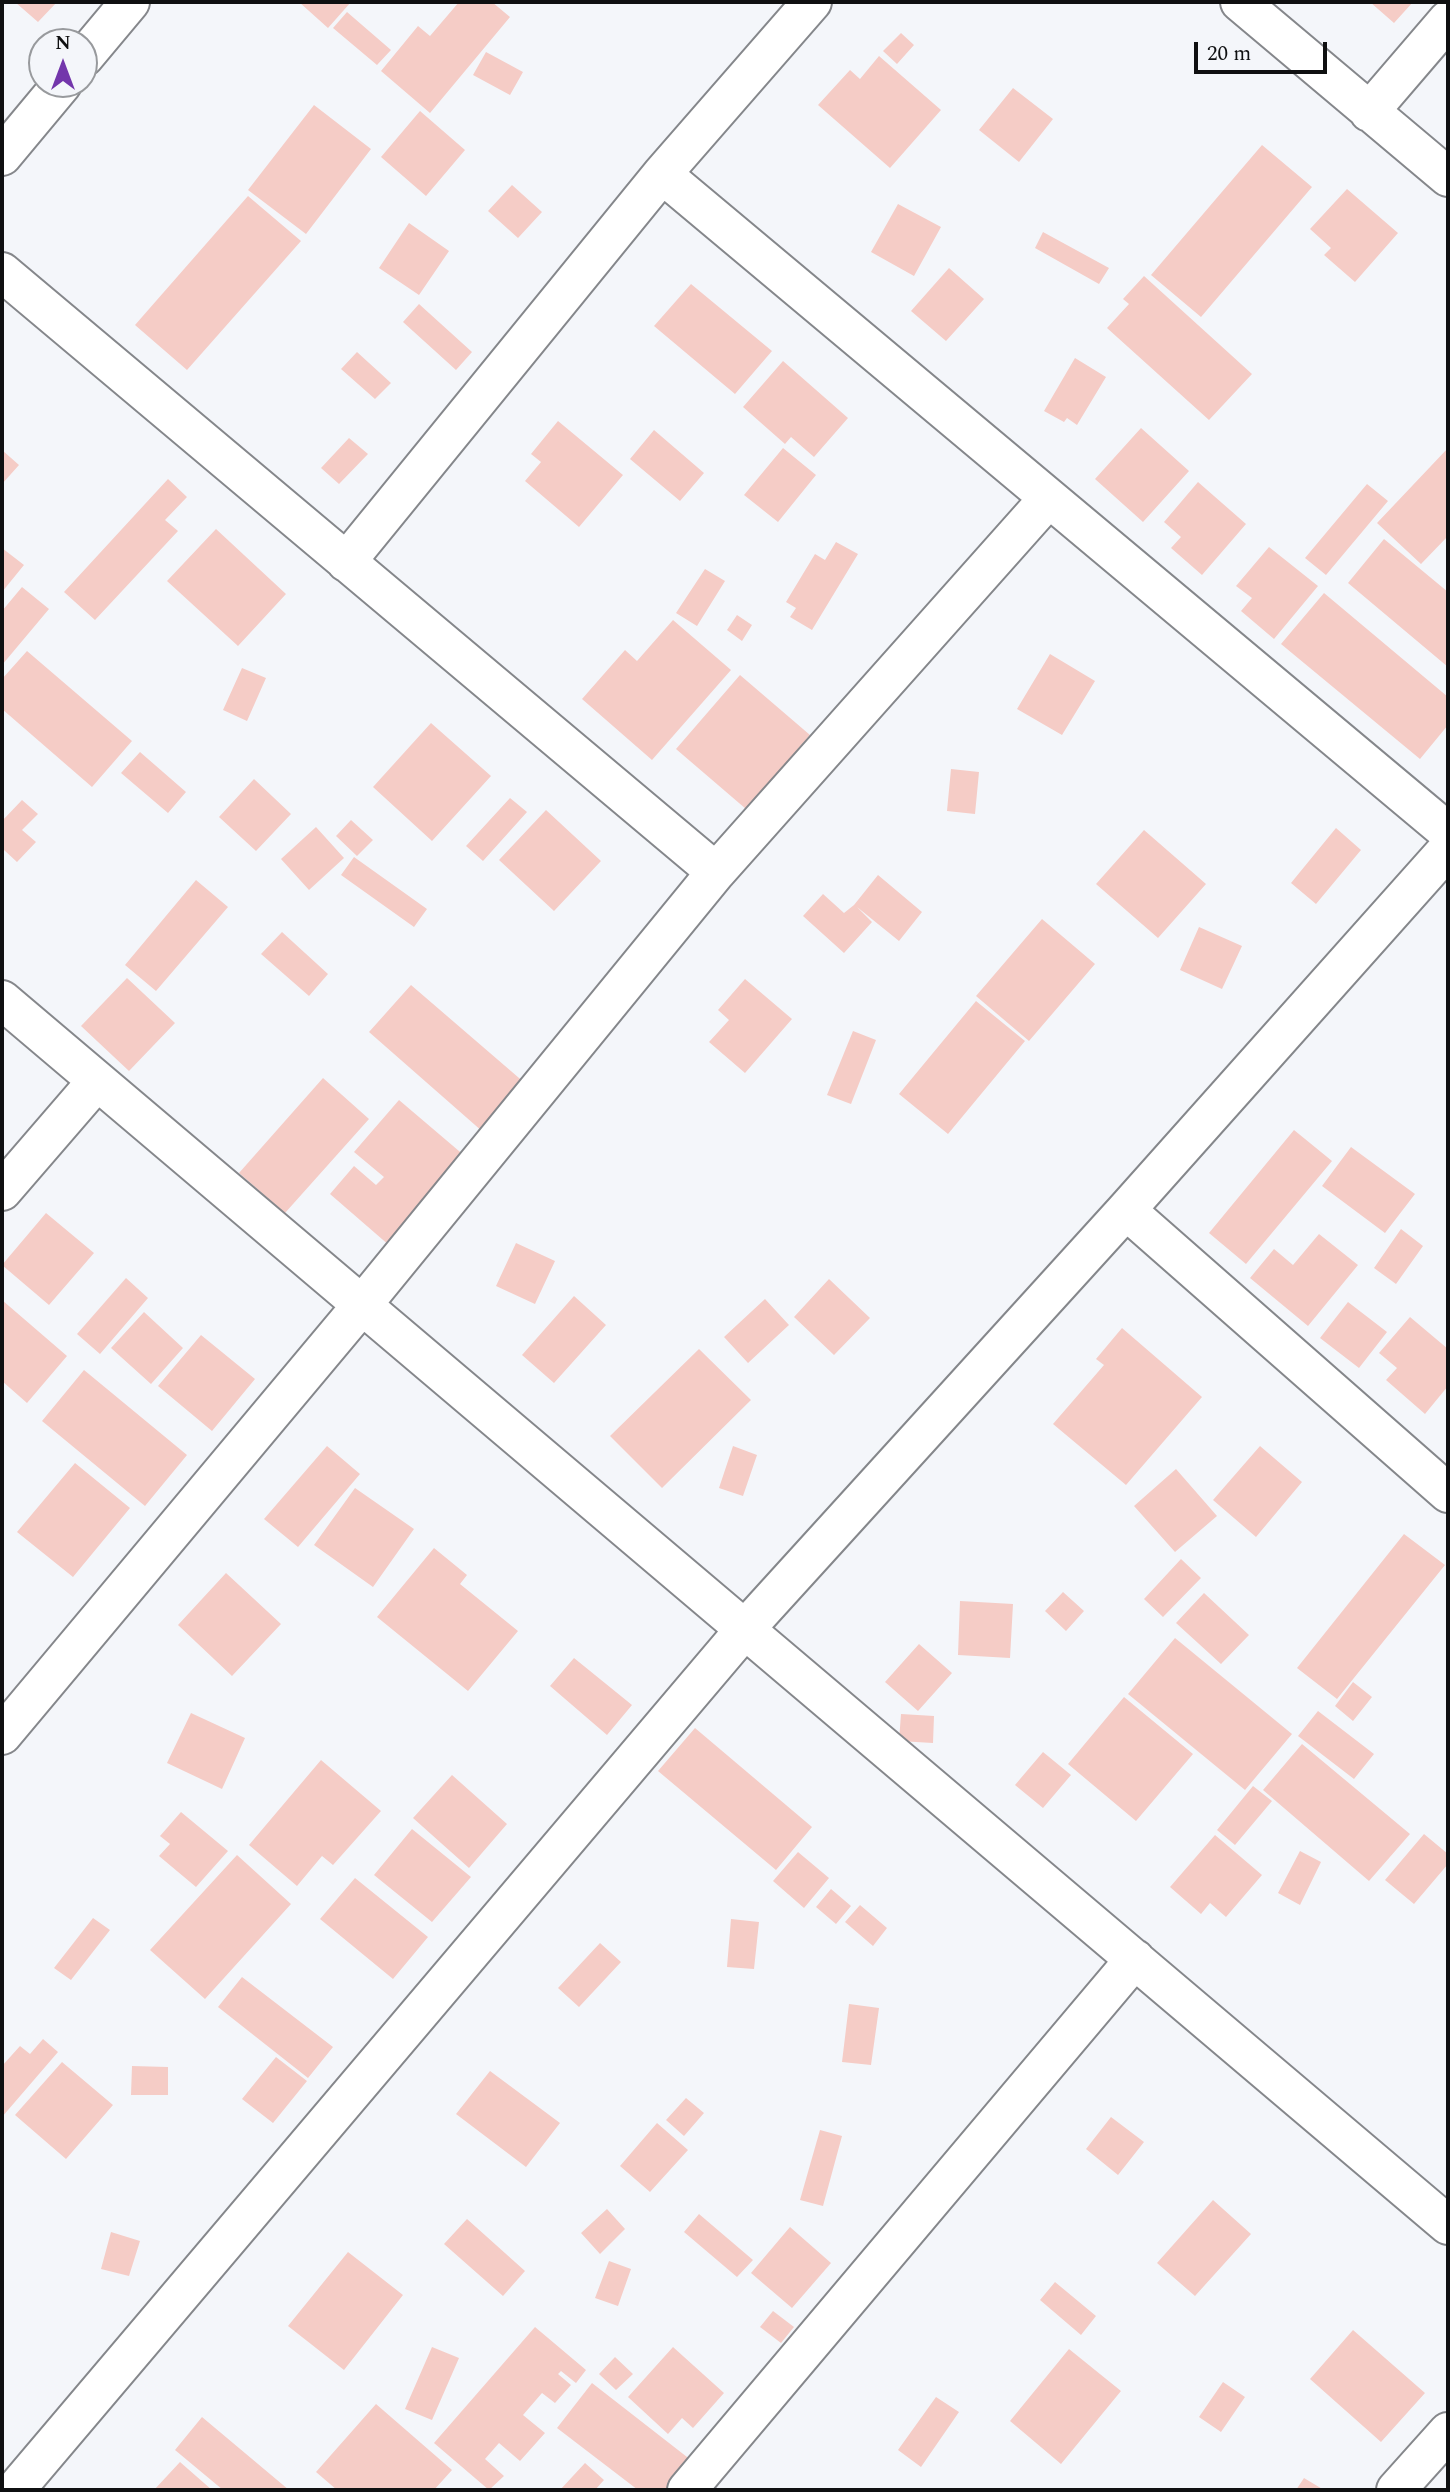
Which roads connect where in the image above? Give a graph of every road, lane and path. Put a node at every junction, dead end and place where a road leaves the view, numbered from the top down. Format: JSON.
{"nodes":[{"id":1,"x":130,"y":2,"type":"edge"},
{"id":2,"x":812,"y":2,"type":"edge"},
{"id":3,"x":1240,"y":2,"type":"edge"},
{"id":4,"x":1448,"y":20,"type":"edge"},
{"id":5,"x":98,"y":40,"type":"edge"},
{"id":6,"x":50,"y":98,"type":"edge"},
{"id":7,"x":1370,"y":112,"type":"junction"},
{"id":8,"x":2,"y":156,"type":"edge"},
{"id":9,"x":662,"y":174,"type":"junction"},
{"id":10,"x":1448,"y":177,"type":"edge"},
{"id":11,"x":2,"y":272,"type":"edge"},
{"id":12,"x":1048,"y":499,"type":"junction"},
{"id":13,"x":346,"y":562,"type":"junction"},
{"id":14,"x":1448,"y":832,"type":"edge"},
{"id":15,"x":1448,"y":849,"type":"edge"},
{"id":16,"x":716,"y":872,"type":"junction"},
{"id":17,"x":2,"y":1000,"type":"edge"},
{"id":18,"x":97,"y":1081,"type":"junction"},
{"id":19,"x":2,"y":1191,"type":"edge"},
{"id":20,"x":1126,"y":1210,"type":"junction"},
{"id":21,"x":362,"y":1305,"type":"junction"},
{"id":22,"x":1448,"y":1493,"type":"edge"},
{"id":23,"x":746,"y":1629,"type":"junction"},
{"id":24,"x":2,"y":1735,"type":"edge"},
{"id":25,"x":1135,"y":1959,"type":"junction"},
{"id":26,"x":1448,"y":2225,"type":"edge"},
{"id":27,"x":1448,"y":2432,"type":"edge"},
{"id":28,"x":15,"y":2490,"type":"edge"},
{"id":29,"x":687,"y":2490,"type":"edge"},
{"id":30,"x":1396,"y":2490,"type":"edge"}],
"edges":[{"from":1,"to":5,"type":"street"},
{"from":2,"to":9,"type":"street"},
{"from":3,"to":7,"type":"street"},
{"from":4,"to":7,"type":"street"},
{"from":6,"to":8,"type":"street"},
{"from":7,"to":10,"type":"street"},
{"from":9,"to":12,"type":"street"},
{"from":9,"to":13,"type":"street"},
{"from":11,"to":13,"type":"street"},
{"from":12,"to":14,"type":"street"},
{"from":12,"to":16,"type":"street"},
{"from":13,"to":16,"type":"street"},
{"from":15,"to":20,"type":"street"},
{"from":16,"to":21,"type":"street"},
{"from":17,"to":18,"type":"street"},
{"from":18,"to":19,"type":"street"},
{"from":18,"to":21,"type":"street"},
{"from":20,"to":22,"type":"street"},
{"from":20,"to":23,"type":"street"},
{"from":21,"to":23,"type":"street"},
{"from":21,"to":24,"type":"street"},
{"from":23,"to":25,"type":"street"},
{"from":23,"to":28,"type":"street"},
{"from":25,"to":26,"type":"street"},
{"from":25,"to":29,"type":"street"},
{"from":27,"to":30,"type":"street"}]}
